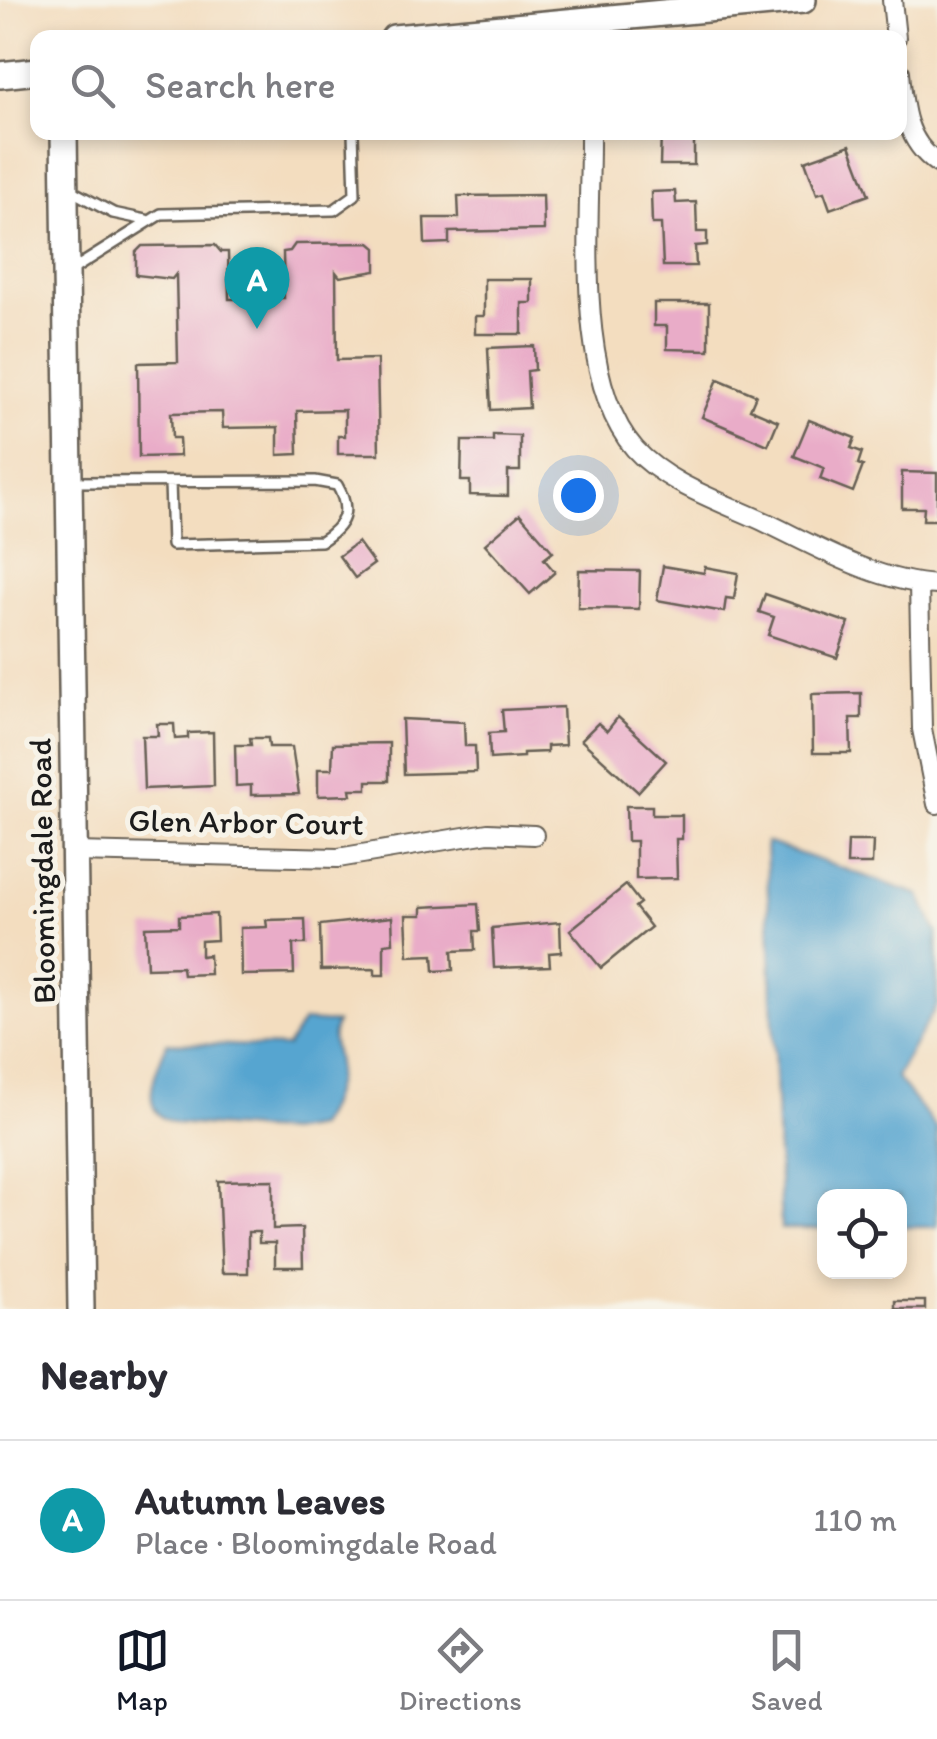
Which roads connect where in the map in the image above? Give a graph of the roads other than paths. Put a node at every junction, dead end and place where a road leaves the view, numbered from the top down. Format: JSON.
{"nodes":[{"id":1,"x":803,"y":0,"type":"edge"},
{"id":2,"x":892,"y":0,"type":"edge"},
{"id":3,"x":590,"y":19,"type":"edge"},
{"id":4,"x":471,"y":30,"type":"edge"},
{"id":5,"x":895,"y":30,"type":"edge"},
{"id":6,"x":30,"y":73,"type":"edge"},
{"id":7,"x":0,"y":75,"type":"edge"},
{"id":8,"x":907,"y":123,"type":"edge"},
{"id":9,"x":64,"y":140,"type":"edge"},
{"id":10,"x":354,"y":140,"type":"edge"},
{"id":11,"x":590,"y":140,"type":"edge"},
{"id":12,"x":937,"y":163,"type":"edge"},
{"id":13,"x":65,"y":186,"type":"junction"},
{"id":14,"x":146,"y":220,"type":"junction"},
{"id":15,"x":66,"y":275,"type":"junction"},
{"id":16,"x":68,"y":482,"type":"junction"},
{"id":17,"x":170,"y":482,"type":"junction"},
{"id":18,"x":928,"y":584,"type":"edge"},
{"id":19,"x":937,"y":804,"type":"edge"},
{"id":20,"x":534,"y":835,"type":"dead end"},
{"id":21,"x":75,"y":852,"type":"junction"},
{"id":22,"x":80,"y":1309,"type":"edge"}],
"edges":[{"from":1,"to":3,"type":"street"},
{"from":2,"to":5,"type":"street"},
{"from":3,"to":4,"type":"street"},
{"from":6,"to":7,"type":"street"},
{"from":8,"to":12,"type":"street"},
{"from":9,"to":13,"type":"street","name":"Bloomingdale Road"},
{"from":10,"to":14,"type":"lane"},
{"from":11,"to":18,"type":"street"},
{"from":13,"to":14,"type":"lane"},
{"from":13,"to":15,"type":"street","name":"Bloomingdale Road"},
{"from":14,"to":15,"type":"lane"},
{"from":15,"to":16,"type":"street","name":"Bloomingdale Road"},
{"from":16,"to":17,"type":"lane"},
{"from":16,"to":21,"type":"street","name":"Bloomingdale Road"},
{"from":17,"to":17,"type":"lane"},
{"from":18,"to":19,"type":"street"},
{"from":20,"to":21,"type":"street","name":"Glen Arbor Court"},
{"from":21,"to":22,"type":"street","name":"Bloomingdale Road"}]}
